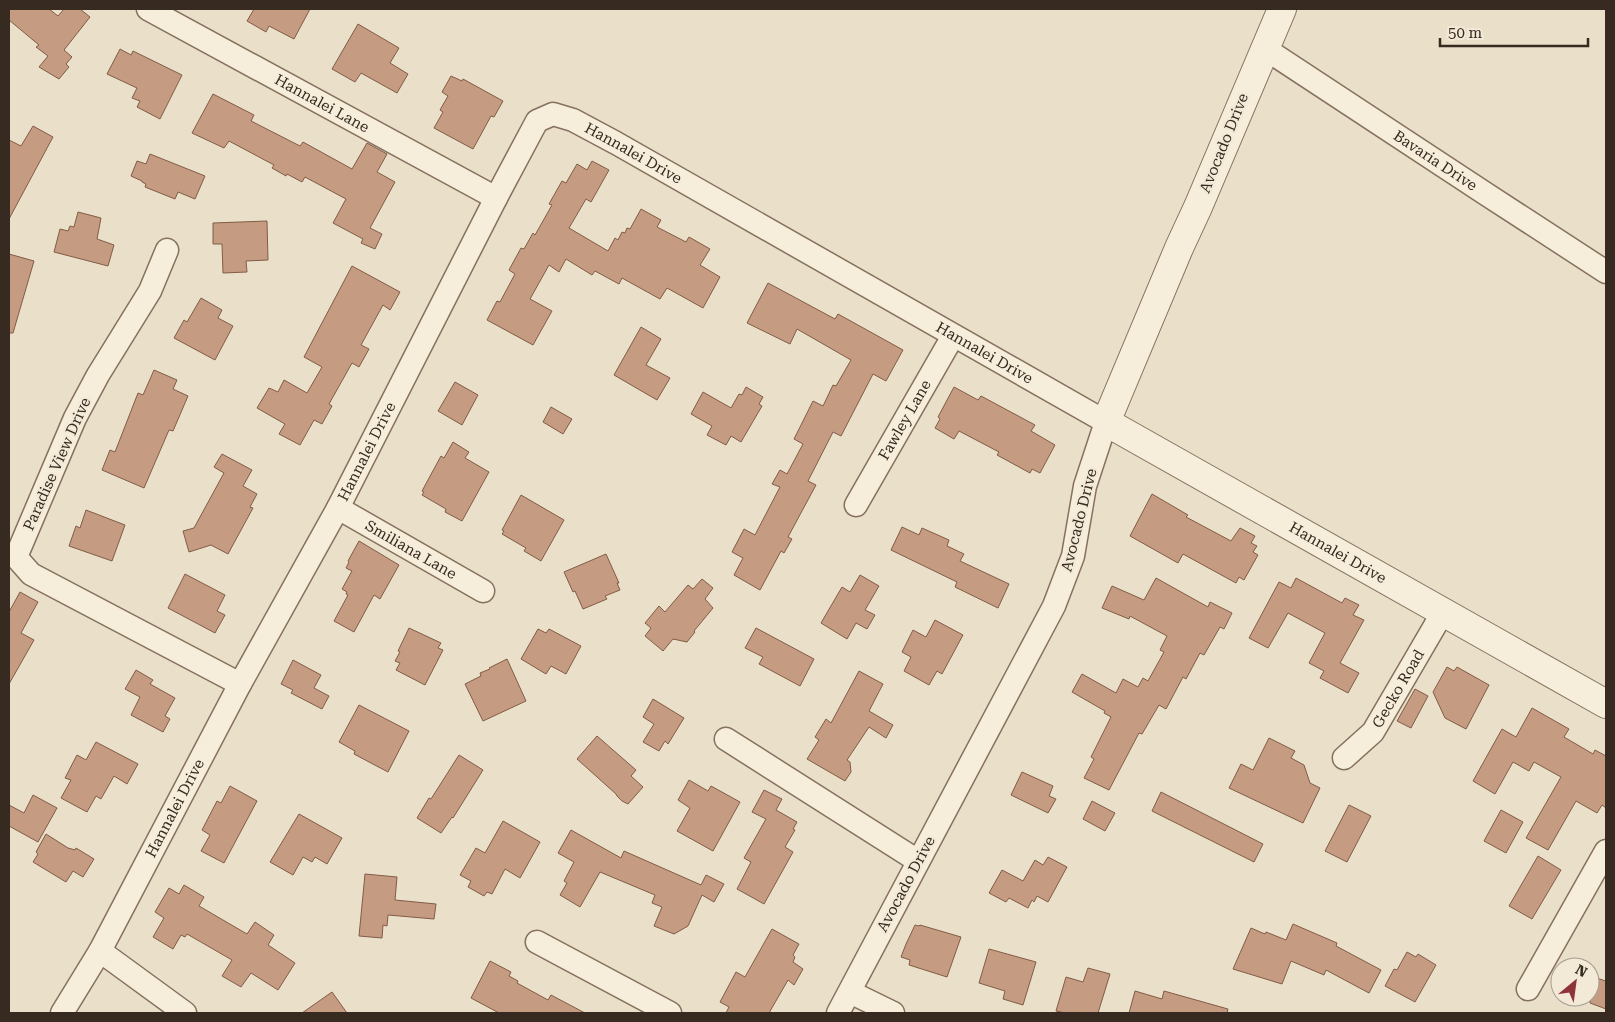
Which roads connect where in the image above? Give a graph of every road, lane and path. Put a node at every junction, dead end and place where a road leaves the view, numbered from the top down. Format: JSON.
{"nodes":[{"id":1,"x":148,"y":9,"type":"edge"},
{"id":2,"x":1282,"y":9,"type":"edge"},
{"id":3,"x":1264,"y":48,"type":"junction"},
{"id":4,"x":496,"y":198,"type":"junction"},
{"id":5,"x":167,"y":250,"type":"dead end"},
{"id":6,"x":1606,"y":272,"type":"edge"},
{"id":7,"x":953,"y":336,"type":"junction"},
{"id":8,"x":1106,"y":422,"type":"junction"},
{"id":9,"x":856,"y":505,"type":"dead end"},
{"id":10,"x":338,"y":508,"type":"junction"},
{"id":11,"x":483,"y":591,"type":"dead end"},
{"id":12,"x":1443,"y":612,"type":"junction"},
{"id":13,"x":240,"y":684,"type":"junction"},
{"id":14,"x":1606,"y":704,"type":"edge"},
{"id":15,"x":726,"y":739,"type":"dead end"},
{"id":16,"x":1344,"y":758,"type":"dead end"},
{"id":17,"x":1606,"y":851,"type":"edge"},
{"id":18,"x":918,"y":861,"type":"junction"},
{"id":19,"x":538,"y":942,"type":"dead end"},
{"id":20,"x":100,"y":951,"type":"junction"},
{"id":21,"x":1528,"y":989,"type":"dead end"},
{"id":22,"x":850,"y":992,"type":"junction"},
{"id":23,"x":62,"y":1013,"type":"edge"},
{"id":24,"x":185,"y":1013,"type":"edge"},
{"id":25,"x":670,"y":1013,"type":"edge"},
{"id":26,"x":838,"y":1013,"type":"edge"},
{"id":27,"x":893,"y":1013,"type":"edge"}],
"edges":[{"from":1,"to":4,"type":"street","name":"Hannalei Lane"},
{"from":2,"to":3,"type":"street","name":"Avocado Drive"},
{"from":3,"to":6,"type":"street","name":"Bavaria Drive"},
{"from":3,"to":8,"type":"street","name":"Avocado Drive"},
{"from":4,"to":7,"type":"street","name":"Hannalei Drive"},
{"from":4,"to":10,"type":"street","name":"Hannalei Drive"},
{"from":5,"to":13,"type":"street","name":"Paradise View Drive"},
{"from":7,"to":8,"type":"street","name":"Hannalei Drive"},
{"from":7,"to":9,"type":"street","name":"Fawley Lane"},
{"from":8,"to":12,"type":"street","name":"Hannalei Drive"},
{"from":8,"to":18,"type":"street","name":"Avocado Drive"},
{"from":10,"to":11,"type":"street","name":"Smiliana Lane"},
{"from":10,"to":13,"type":"street","name":"Hannalei Drive"},
{"from":12,"to":14,"type":"street","name":"Hannalei Drive"},
{"from":12,"to":16,"type":"street","name":"Gecko Road"},
{"from":13,"to":20,"type":"street","name":"Hannalei Drive"},
{"from":15,"to":18,"type":"street"},
{"from":17,"to":21,"type":"street"},
{"from":18,"to":22,"type":"street","name":"Avocado Drive"},
{"from":19,"to":25,"type":"street"},
{"from":20,"to":23,"type":"street","name":"Hannalei Drive"},
{"from":20,"to":24,"type":"street"},
{"from":22,"to":26,"type":"street","name":"Avocado Drive"},
{"from":22,"to":27,"type":"street"}]}
